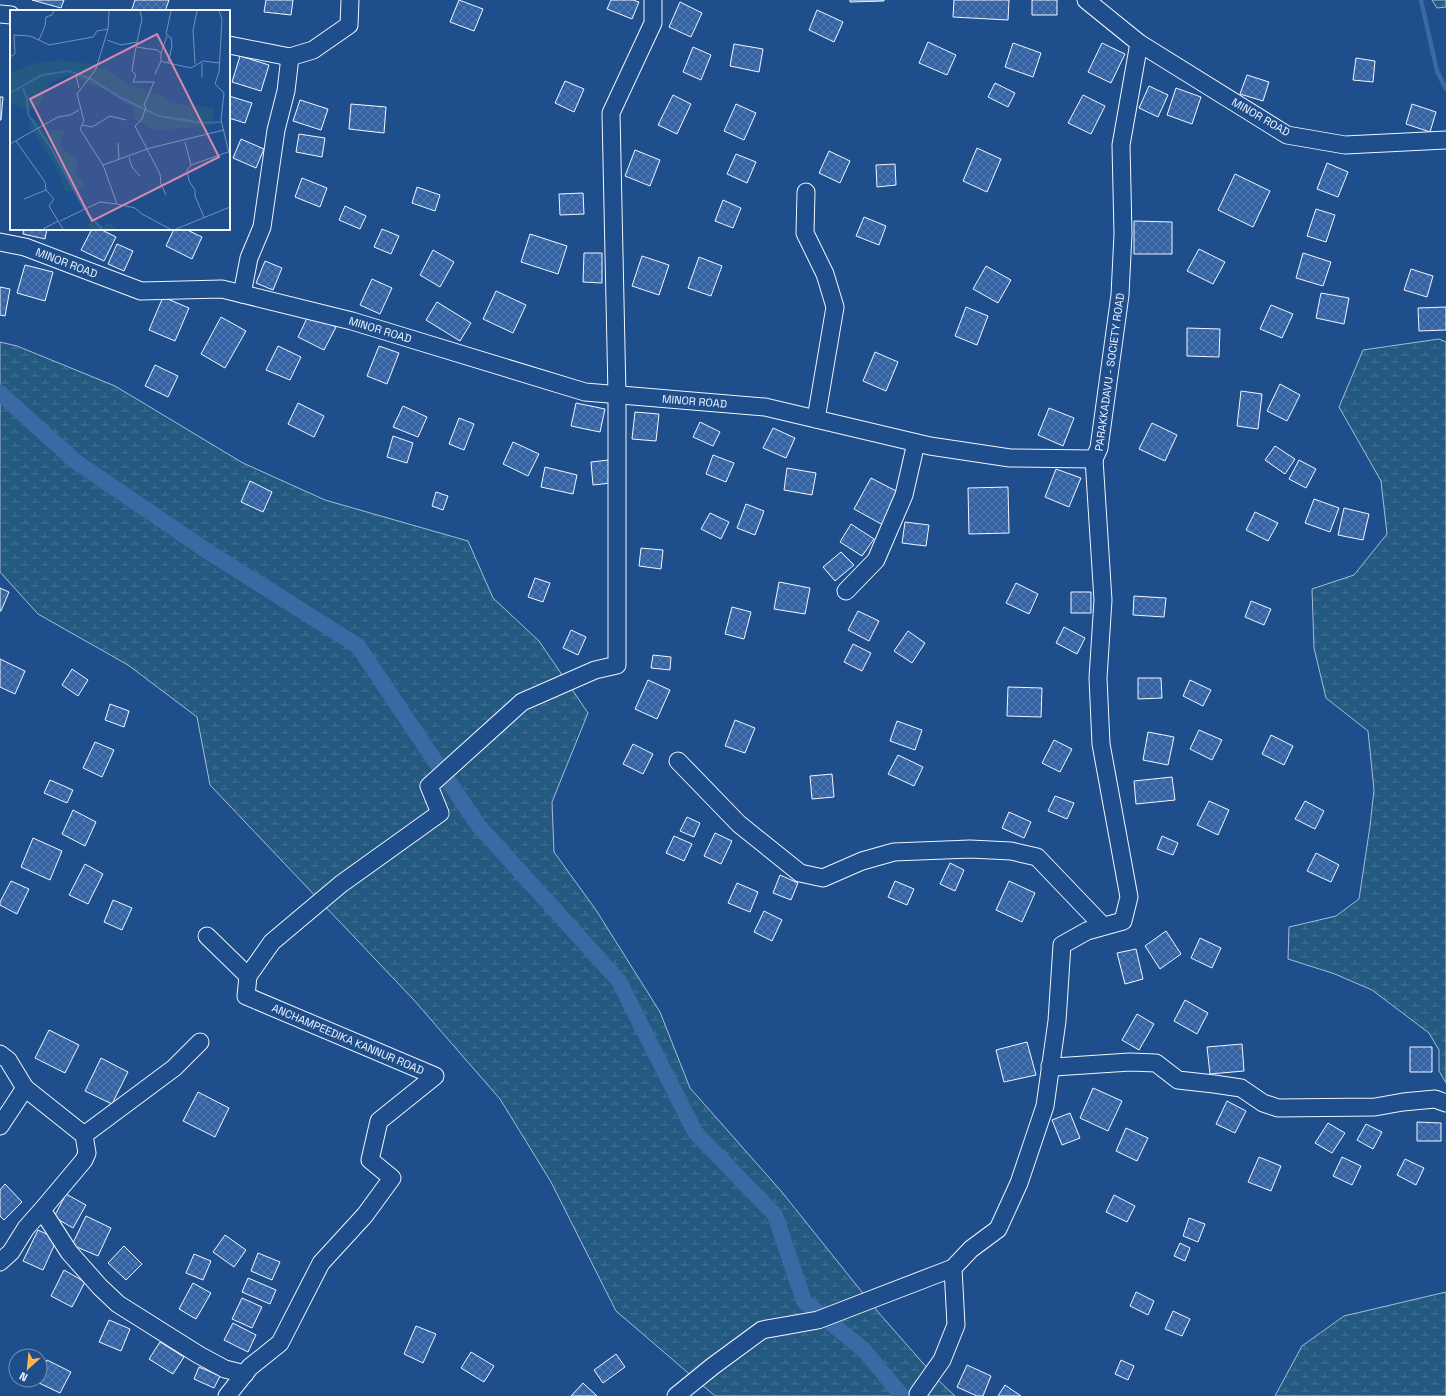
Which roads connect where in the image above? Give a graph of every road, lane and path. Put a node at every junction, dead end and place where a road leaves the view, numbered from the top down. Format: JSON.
{"nodes":[{"id":1,"x":350,"y":0,"type":"edge"},
{"id":2,"x":653,"y":0,"type":"edge"},
{"id":3,"x":1086,"y":0,"type":"edge"},
{"id":4,"x":0,"y":14,"type":"edge"},
{"id":5,"x":10,"y":15,"type":"edge"},
{"id":6,"x":1139,"y":43,"type":"junction"},
{"id":7,"x":230,"y":45,"type":"edge"},
{"id":8,"x":290,"y":57,"type":"junction"},
{"id":9,"x":1446,"y":140,"type":"edge"},
{"id":10,"x":806,"y":192,"type":"dead end"},
{"id":11,"x":0,"y":242,"type":"edge"},
{"id":12,"x":242,"y":294,"type":"junction"},
{"id":13,"x":617,"y":395,"type":"junction"},
{"id":14,"x":765,"y":407,"type":"joint"},
{"id":15,"x":816,"y":419,"type":"junction"},
{"id":16,"x":916,"y":443,"type":"junction"},
{"id":17,"x":1094,"y":459,"type":"junction"},
{"id":18,"x":846,"y":591,"type":"dead end"},
{"id":19,"x":678,"y":761,"type":"dead end"},
{"id":20,"x":1103,"y":926,"type":"junction"},
{"id":21,"x":207,"y":936,"type":"dead end"},
{"id":22,"x":248,"y":976,"type":"junction"},
{"id":23,"x":200,"y":1042,"type":"dead end"},
{"id":24,"x":0,"y":1054,"type":"edge"},
{"id":25,"x":1050,"y":1066,"type":"junction"},
{"id":26,"x":25,"y":1088,"type":"junction"},
{"id":27,"x":1446,"y":1103,"type":"edge"},
{"id":28,"x":0,"y":1126,"type":"edge"},
{"id":29,"x":84,"y":1136,"type":"junction"},
{"id":30,"x":42,"y":1210,"type":"junction"},
{"id":31,"x":0,"y":1262,"type":"edge"},
{"id":32,"x":953,"y":1268,"type":"junction"},
{"id":33,"x":245,"y":1374,"type":"junction"},
{"id":34,"x":918,"y":1394,"type":"dead end"},
{"id":35,"x":227,"y":1396,"type":"edge"},
{"id":36,"x":676,"y":1396,"type":"edge"}],
"edges":[{"from":1,"to":8,"type":"street"},
{"from":2,"to":13,"type":"street"},
{"from":3,"to":6,"type":"street"},
{"from":4,"to":5,"type":"street"},
{"from":6,"to":9,"type":"street","name":"MINOR ROAD"},
{"from":6,"to":17,"type":"street","name":"PARAKKADAVU - SOCIETY ROAD"},
{"from":7,"to":8,"type":"street"},
{"from":8,"to":12,"type":"street"},
{"from":10,"to":15,"type":"street"},
{"from":11,"to":12,"type":"street","name":"MINOR ROAD"},
{"from":12,"to":13,"type":"street","name":"MINOR ROAD"},
{"from":13,"to":14,"type":"street","name":"MINOR ROAD"},
{"from":13,"to":22,"type":"street","name":"ANCHAMPEEDIKA KANNUR ROAD"},
{"from":14,"to":15,"type":"street","name":"PARAKKADAVU - SOCIETY ROAD"},
{"from":15,"to":16,"type":"street","name":"PARAKKADAVU - SOCIETY ROAD"},
{"from":16,"to":17,"type":"street","name":"PARAKKADAVU - SOCIETY ROAD"},
{"from":16,"to":18,"type":"street"},
{"from":17,"to":20,"type":"street"},
{"from":19,"to":20,"type":"street"},
{"from":20,"to":25,"type":"street"},
{"from":21,"to":22,"type":"street"},
{"from":22,"to":33,"type":"street","name":"ANCHAMPEEDIKA KANNUR ROAD"},
{"from":23,"to":29,"type":"street"},
{"from":24,"to":26,"type":"street"},
{"from":25,"to":27,"type":"street"},
{"from":25,"to":32,"type":"street"},
{"from":26,"to":28,"type":"street"},
{"from":26,"to":29,"type":"street"},
{"from":29,"to":30,"type":"street"},
{"from":30,"to":31,"type":"street"},
{"from":30,"to":33,"type":"street"},
{"from":32,"to":34,"type":"street"},
{"from":32,"to":36,"type":"street"},
{"from":33,"to":35,"type":"street","name":"ANCHAMPEEDIKA KANNUR ROAD"}]}
